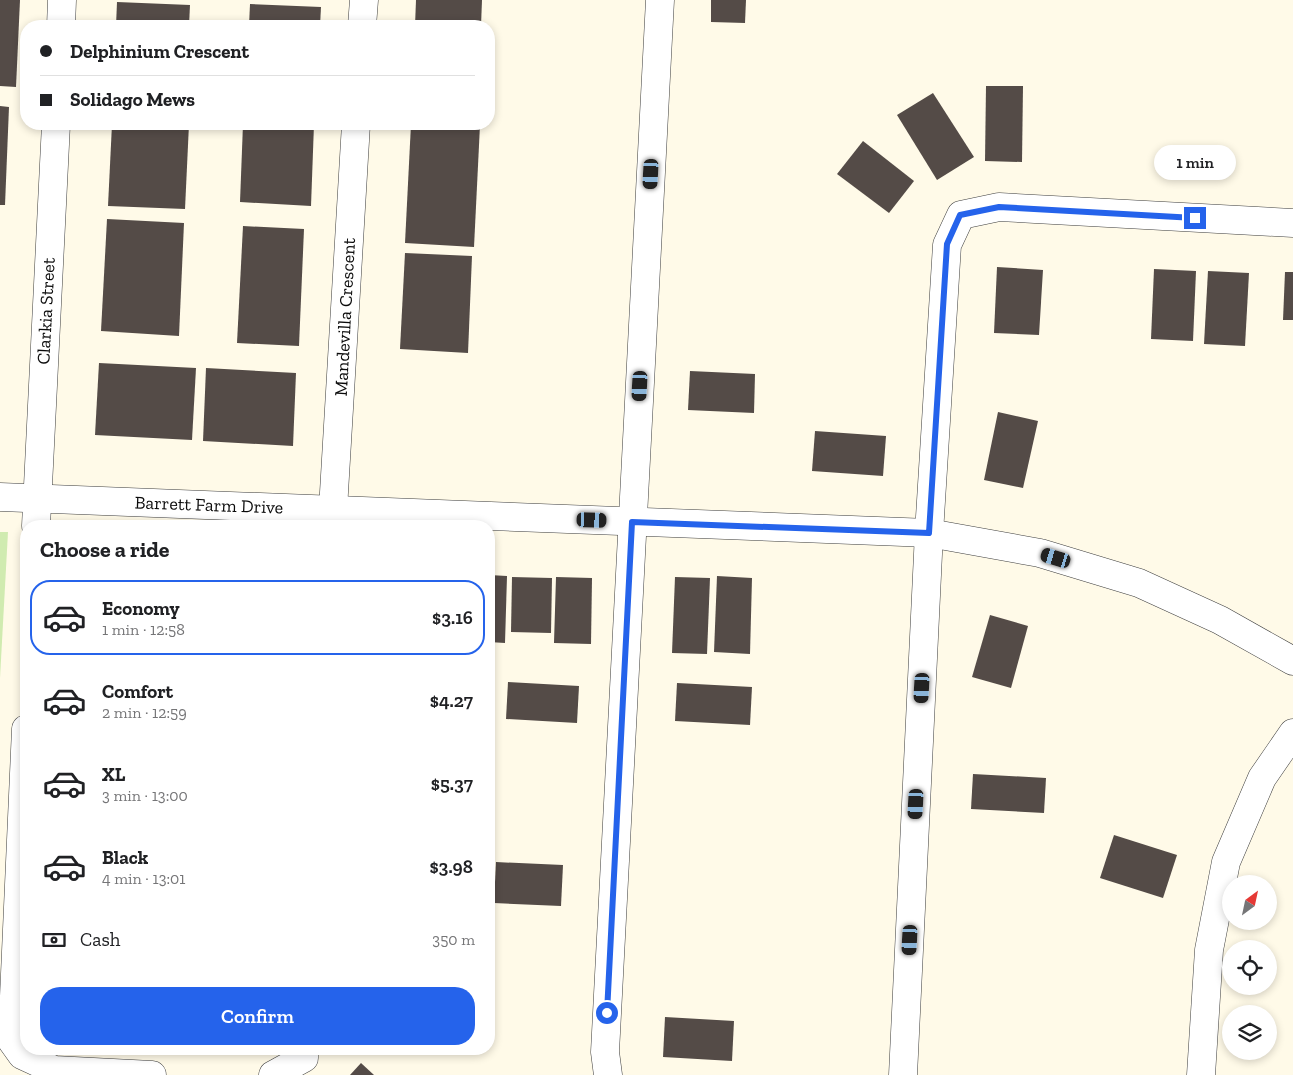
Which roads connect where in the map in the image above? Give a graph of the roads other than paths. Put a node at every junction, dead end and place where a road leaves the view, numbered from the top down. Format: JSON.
{"nodes":[{"id":1,"x":62,"y":0,"type":"edge"},
{"id":2,"x":364,"y":0,"type":"edge"},
{"id":3,"x":660,"y":0,"type":"edge"},
{"id":4,"x":61,"y":20,"type":"edge"},
{"id":5,"x":362,"y":20,"type":"edge"},
{"id":6,"x":56,"y":130,"type":"edge"},
{"id":7,"x":356,"y":130,"type":"edge"},
{"id":8,"x":1293,"y":223,"type":"edge"},
{"id":9,"x":0,"y":497,"type":"edge"},
{"id":10,"x":37,"y":499,"type":"junction"},
{"id":11,"x":333,"y":518,"type":"edge"},
{"id":12,"x":36,"y":520,"type":"edge"},
{"id":13,"x":482,"y":520,"type":"edge"},
{"id":14,"x":495,"y":520,"type":"edge"},
{"id":15,"x":632,"y":522,"type":"junction"},
{"id":16,"x":929,"y":533,"type":"junction"},
{"id":17,"x":1293,"y":661,"type":"edge"},
{"id":18,"x":1293,"y":733,"type":"edge"},
{"id":19,"x":20,"y":863,"type":"edge"},
{"id":20,"x":20,"y":1053,"type":"edge"},
{"id":21,"x":21,"y":1055,"type":"edge"},
{"id":22,"x":304,"y":1055,"type":"edge"},
{"id":23,"x":152,"y":1075,"type":"edge"},
{"id":24,"x":273,"y":1075,"type":"edge"},
{"id":25,"x":608,"y":1075,"type":"edge"},
{"id":26,"x":903,"y":1075,"type":"edge"},
{"id":27,"x":1201,"y":1075,"type":"edge"}],
"edges":[{"from":1,"to":4,"type":"street"},
{"from":2,"to":5,"type":"street"},
{"from":3,"to":15,"type":"street"},
{"from":6,"to":10,"type":"street","name":"Clarkia Street"},
{"from":7,"to":11,"type":"street","name":"Mandevilla Crescent"},
{"from":8,"to":16,"type":"street"},
{"from":9,"to":10,"type":"street","name":"Barrett Farm Drive"},
{"from":10,"to":11,"type":"street","name":"Barrett Farm Drive"},
{"from":10,"to":12,"type":"street","name":"Clarkia Street"},
{"from":11,"to":13,"type":"street","name":"Barrett Farm Drive"},
{"from":14,"to":15,"type":"street","name":"Barrett Farm Drive"},
{"from":15,"to":16,"type":"street","name":"Barrett Farm Drive"},
{"from":15,"to":25,"type":"street"},
{"from":16,"to":17,"type":"street","name":"Barrett Farm Drive"},
{"from":16,"to":26,"type":"street"},
{"from":18,"to":27,"type":"street"},
{"from":19,"to":20,"type":"street"},
{"from":21,"to":23,"type":"street"},
{"from":22,"to":24,"type":"street"}]}
